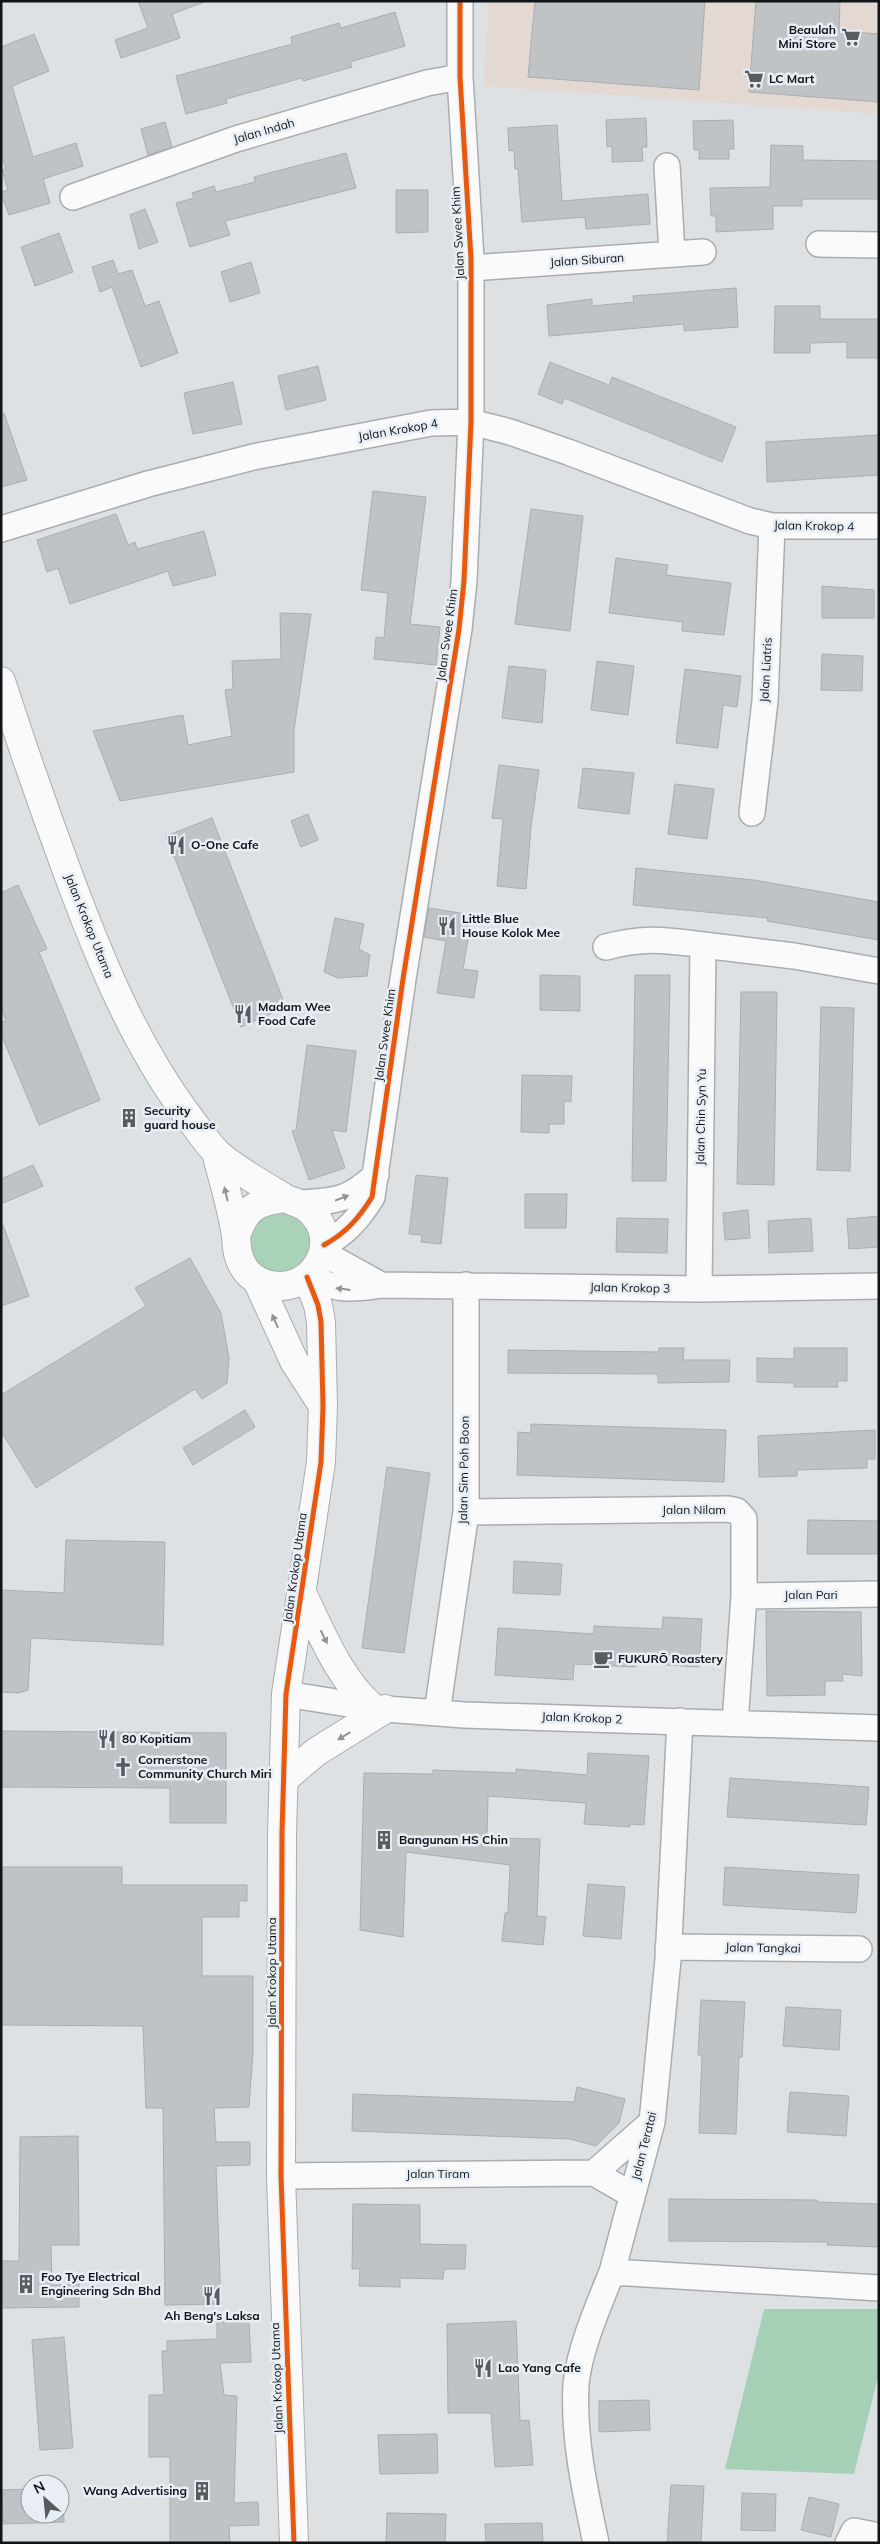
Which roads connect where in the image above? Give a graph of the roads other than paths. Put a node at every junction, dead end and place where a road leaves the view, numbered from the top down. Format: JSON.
{"nodes":[{"id":1,"x":460,"y":1,"type":"edge"},
{"id":2,"x":460,"y":78,"type":"junction"},
{"id":3,"x":667,"y":166,"type":"dead end"},
{"id":4,"x":73,"y":197,"type":"dead end"},
{"id":5,"x":819,"y":244,"type":"dead end"},
{"id":6,"x":879,"y":245,"type":"edge"},
{"id":7,"x":703,"y":252,"type":"dead end"},
{"id":8,"x":672,"y":254,"type":"junction"},
{"id":9,"x":471,"y":268,"type":"junction"},
{"id":10,"x":471,"y":422,"type":"junction"},
{"id":11,"x":772,"y":526,"type":"junction"},
{"id":12,"x":879,"y":526,"type":"edge"},
{"id":13,"x":1,"y":529,"type":"edge"},
{"id":14,"x":1,"y":681,"type":"edge"},
{"id":15,"x":752,"y":813,"type":"dead end"},
{"id":16,"x":703,"y":945,"type":"junction"},
{"id":17,"x":606,"y":947,"type":"dead end"},
{"id":18,"x":879,"y":971,"type":"edge"},
{"id":19,"x":216,"y":1152,"type":"junction"},
{"id":20,"x":376,"y":1175,"type":"junction"},
{"id":21,"x":293,"y":1201,"type":"junction"},
{"id":22,"x":236,"y":1236,"type":"junction"},
{"id":23,"x":324,"y":1249,"type":"junction"},
{"id":24,"x":307,"y":1277,"type":"junction"},
{"id":25,"x":257,"y":1280,"type":"junction"},
{"id":26,"x":381,"y":1285,"type":"junction"},
{"id":27,"x":466,"y":1285,"type":"junction"},
{"id":28,"x":879,"y":1286,"type":"edge"},
{"id":29,"x":699,"y":1289,"type":"junction"},
{"id":30,"x":323,"y":1406,"type":"junction"},
{"id":31,"x":466,"y":1512,"type":"junction"},
{"id":32,"x":302,"y":1593,"type":"junction"},
{"id":33,"x":879,"y":1594,"type":"edge"},
{"id":34,"x":744,"y":1596,"type":"junction"},
{"id":35,"x":286,"y":1694,"type":"junction"},
{"id":36,"x":379,"y":1709,"type":"junction"},
{"id":37,"x":437,"y":1713,"type":"junction"},
{"id":38,"x":680,"y":1721,"type":"junction"},
{"id":39,"x":735,"y":1724,"type":"junction"},
{"id":40,"x":879,"y":1728,"type":"edge"},
{"id":41,"x":283,"y":1780,"type":"junction"},
{"id":42,"x":668,"y":1946,"type":"junction"},
{"id":43,"x":859,"y":1949,"type":"dead end"},
{"id":44,"x":652,"y":2122,"type":"junction"},
{"id":45,"x":594,"y":2174,"type":"junction"},
{"id":46,"x":281,"y":2176,"type":"junction"},
{"id":47,"x":632,"y":2195,"type":"junction"},
{"id":48,"x":612,"y":2272,"type":"junction"},
{"id":49,"x":879,"y":2288,"type":"edge"},
{"id":50,"x":879,"y":2536,"type":"edge"},
{"id":51,"x":294,"y":2543,"type":"edge"},
{"id":52,"x":596,"y":2543,"type":"edge"},
{"id":53,"x":848,"y":2543,"type":"edge"}],
"edges":[{"from":1,"to":2,"type":"street","name":"Jalan Swee Khim"},
{"from":2,"to":4,"type":"street","name":"Jalan Indah"},
{"from":2,"to":9,"type":"street","name":"Jalan Swee Khim"},
{"from":3,"to":8,"type":"street"},
{"from":5,"to":6,"type":"street"},
{"from":7,"to":8,"type":"street","name":"Jalan Siburan"},
{"from":8,"to":9,"type":"street","name":"Jalan Siburan"},
{"from":9,"to":10,"type":"street","name":"Jalan Swee Khim"},
{"from":10,"to":11,"type":"street","name":"Jalan Krokop 4"},
{"from":10,"to":13,"type":"street","name":"Jalan Krokop 4"},
{"from":10,"to":20,"type":"street","name":"Jalan Swee Khim"},
{"from":11,"to":12,"type":"street","name":"Jalan Krokop 4"},
{"from":11,"to":15,"type":"street","name":"Jalan Liatris"},
{"from":14,"to":19,"type":"street","name":"Jalan Krokop Utama"},
{"from":16,"to":17,"type":"street"},
{"from":16,"to":18,"type":"street"},
{"from":16,"to":29,"type":"street","name":"Jalan Chin Syn Yu"},
{"from":19,"to":21,"type":"street"},
{"from":22,"to":19,"type":"street","one_way":true},
{"from":21,"to":20,"type":"street","one_way":true},
{"from":20,"to":23,"type":"street","name":"Jalan Swee Khim"},
{"from":21,"to":22,"type":"street"},
{"from":21,"to":23,"type":"street"},
{"from":22,"to":25,"type":"street"},
{"from":23,"to":24,"type":"street"},
{"from":23,"to":26,"type":"street","name":"Jalan Krokop 3"},
{"from":24,"to":25,"type":"street"},
{"from":26,"to":24,"type":"street","name":"Jalan Krokop 3","one_way":true},
{"from":24,"to":30,"type":"street","name":"Jalan Krokop Utama"},
{"from":30,"to":25,"type":"street","one_way":true},
{"from":26,"to":27,"type":"street","name":"Jalan Krokop 3"},
{"from":27,"to":29,"type":"street","name":"Jalan Krokop 3"},
{"from":27,"to":31,"type":"street","name":"Jalan Sim Poh Boon"},
{"from":28,"to":29,"type":"street","name":"Jalan Krokop 3"},
{"from":30,"to":32,"type":"street","name":"Jalan Krokop Utama"},
{"from":31,"to":34,"type":"street","name":"Jalan Nilam"},
{"from":31,"to":37,"type":"street","name":"Jalan Sim Poh Boon"},
{"from":32,"to":35,"type":"street","name":"Jalan Krokop Utama"},
{"from":32,"to":36,"type":"street","one_way":true},
{"from":33,"to":34,"type":"street","name":"Jalan Pari"},
{"from":34,"to":39,"type":"street","name":"Jalan Nilam"},
{"from":35,"to":36,"type":"street","name":"Jalan Krokop 2"},
{"from":35,"to":41,"type":"street","name":"Jalan Krokop Utama"},
{"from":36,"to":37,"type":"street","name":"Jalan Krokop 2"},
{"from":36,"to":41,"type":"street","one_way":true},
{"from":37,"to":38,"type":"street","name":"Jalan Krokop 2"},
{"from":38,"to":39,"type":"street","name":"Jalan Krokop 2"},
{"from":38,"to":42,"type":"street","name":"Jalan Teratai"},
{"from":39,"to":40,"type":"street","name":"Jalan Krokop 2"},
{"from":41,"to":46,"type":"street","name":"Jalan Krokop Utama"},
{"from":42,"to":43,"type":"street","name":"Jalan Tangkai"},
{"from":42,"to":44,"type":"street","name":"Jalan Teratai"},
{"from":44,"to":45,"type":"street"},
{"from":44,"to":47,"type":"street","name":"Jalan Teratai"},
{"from":45,"to":46,"type":"street","name":"Jalan Tiram"},
{"from":45,"to":47,"type":"street"},
{"from":46,"to":51,"type":"street","name":"Jalan Krokop Utama"},
{"from":47,"to":48,"type":"street","name":"Jalan Teratai"},
{"from":48,"to":49,"type":"street"},
{"from":48,"to":52,"type":"street","name":"Jalan Teratai"},
{"from":50,"to":53,"type":"street"}]}
